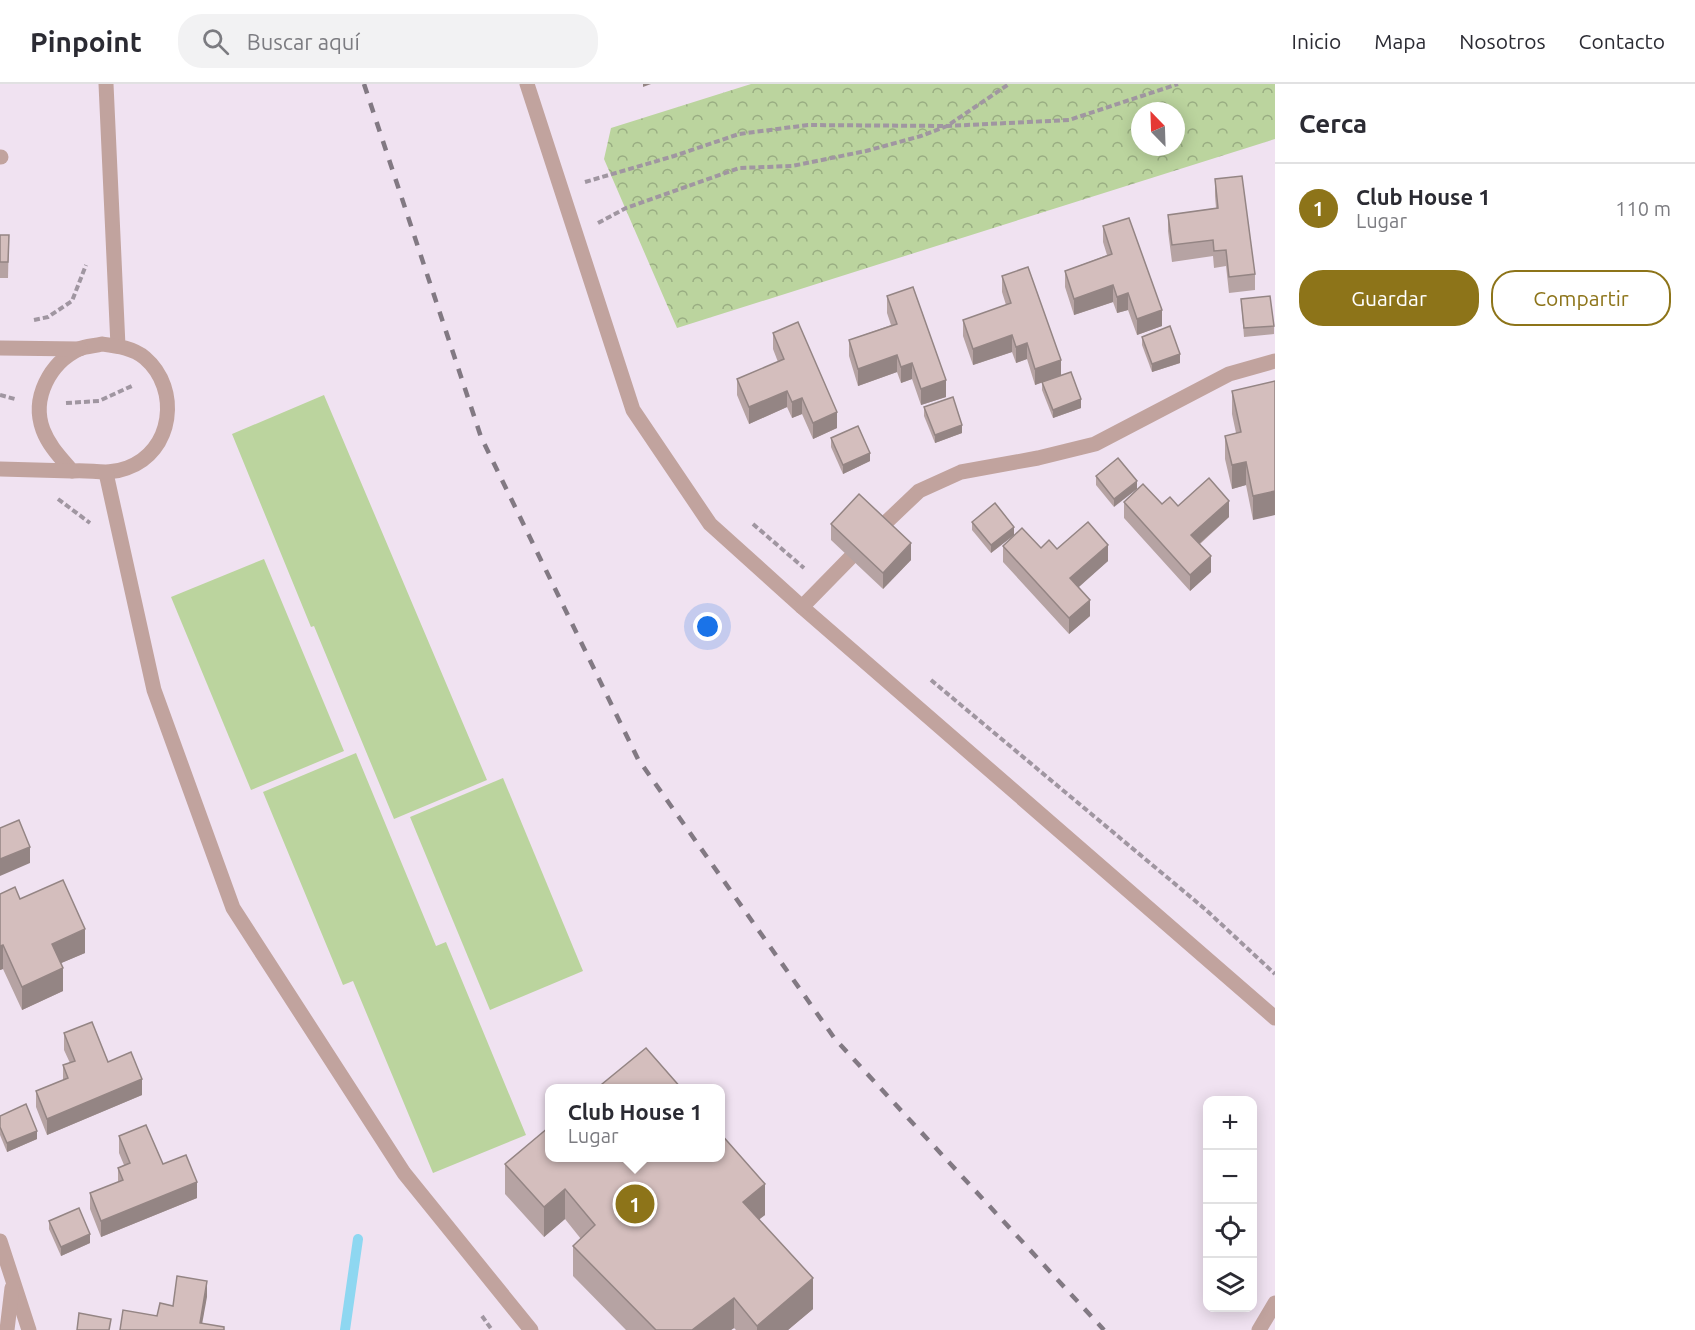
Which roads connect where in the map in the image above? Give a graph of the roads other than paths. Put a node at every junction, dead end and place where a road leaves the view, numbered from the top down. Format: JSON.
{"nodes":[{"id":1,"x":106,"y":84,"type":"edge"},
{"id":2,"x":527,"y":84,"type":"edge"},
{"id":3,"x":118,"y":346,"type":"junction"},
{"id":4,"x":0,"y":348,"type":"edge"},
{"id":5,"x":80,"y":349,"type":"junction"},
{"id":6,"x":1275,"y":361,"type":"edge"},
{"id":7,"x":0,"y":469,"type":"edge"},
{"id":8,"x":72,"y":471,"type":"junction"},
{"id":9,"x":106,"y":473,"type":"junction"},
{"id":10,"x":879,"y":529,"type":"edge"},
{"id":11,"x":850,"y":558,"type":"edge"},
{"id":12,"x":802,"y":607,"type":"junction"},
{"id":13,"x":1275,"y":1018,"type":"edge"},
{"id":14,"x":0,"y":1241,"type":"edge"},
{"id":15,"x":13,"y":1282,"type":"junction"},
{"id":16,"x":1275,"y":1303,"type":"edge"},
{"id":17,"x":7,"y":1330,"type":"edge"},
{"id":18,"x":29,"y":1330,"type":"edge"},
{"id":19,"x":531,"y":1330,"type":"edge"},
{"id":20,"x":1259,"y":1330,"type":"edge"}],
"edges":[{"from":1,"to":3,"type":"street"},
{"from":2,"to":12,"type":"street"},
{"from":3,"to":5,"type":"street"},
{"from":3,"to":9,"type":"street"},
{"from":4,"to":5,"type":"street"},
{"from":5,"to":8,"type":"street"},
{"from":6,"to":10,"type":"street"},
{"from":7,"to":8,"type":"street"},
{"from":8,"to":9,"type":"street"},
{"from":9,"to":19,"type":"street"},
{"from":11,"to":12,"type":"street"},
{"from":12,"to":13,"type":"street"},
{"from":14,"to":15,"type":"street"},
{"from":15,"to":17,"type":"street"},
{"from":15,"to":18,"type":"street"},
{"from":16,"to":20,"type":"street"}]}
